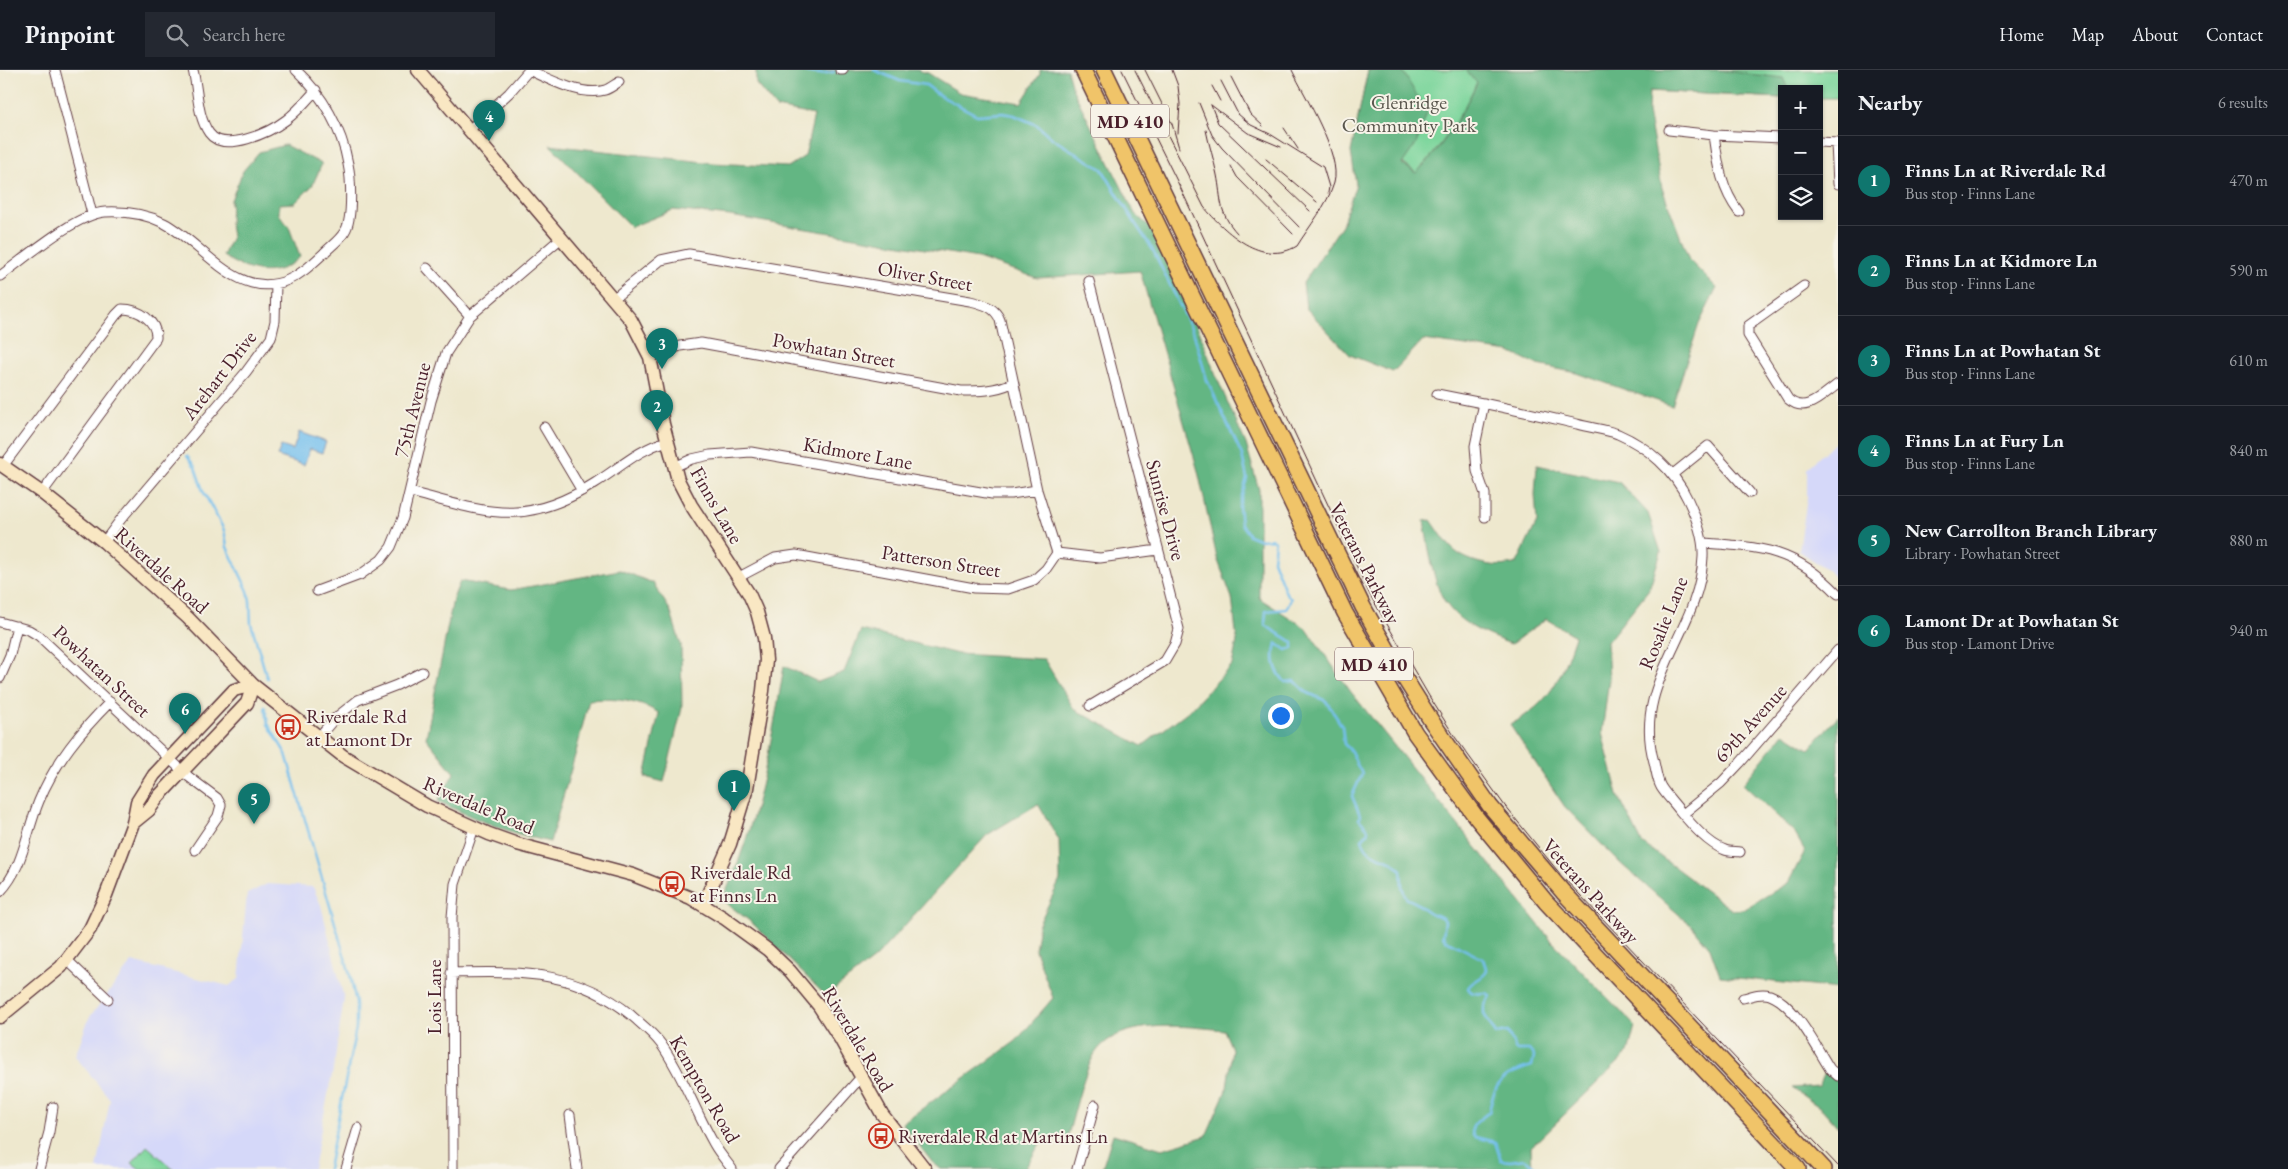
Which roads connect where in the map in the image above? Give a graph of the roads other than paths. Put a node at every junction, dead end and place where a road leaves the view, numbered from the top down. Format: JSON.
{"nodes":[{"id":1,"x":56,"y":70,"type":"edge"},
{"id":2,"x":193,"y":70,"type":"edge"},
{"id":3,"x":296,"y":70,"type":"edge"},
{"id":4,"x":418,"y":70,"type":"edge"},
{"id":5,"x":529,"y":70,"type":"edge"},
{"id":6,"x":1083,"y":70,"type":"edge"},
{"id":7,"x":1104,"y":70,"type":"edge"},
{"id":8,"x":618,"y":82,"type":"dead end"},
{"id":9,"x":316,"y":90,"type":"junction"},
{"id":10,"x":469,"y":130,"type":"junction"},
{"id":11,"x":1669,"y":130,"type":"dead end"},
{"id":12,"x":1714,"y":135,"type":"junction"},
{"id":13,"x":1778,"y":138,"type":"edge"},
{"id":14,"x":1823,"y":142,"type":"edge"},
{"id":15,"x":1837,"y":143,"type":"edge"},
{"id":16,"x":1838,"y":184,"type":"edge"},
{"id":17,"x":1739,"y":212,"type":"dead end"},
{"id":18,"x":92,"y":214,"type":"junction"},
{"id":19,"x":560,"y":239,"type":"junction"},
{"id":20,"x":428,"y":268,"type":"dead end"},
{"id":21,"x":0,"y":276,"type":"edge"},
{"id":22,"x":1089,"y":281,"type":"dead end"},
{"id":23,"x":276,"y":284,"type":"junction"},
{"id":24,"x":1804,"y":286,"type":"dead end"},
{"id":25,"x":613,"y":299,"type":"junction"},
{"id":26,"x":470,"y":316,"type":"junction"},
{"id":27,"x":650,"y":357,"type":"junction"},
{"id":28,"x":1012,"y":383,"type":"junction"},
{"id":29,"x":1838,"y":384,"type":"edge"},
{"id":30,"x":1437,"y":394,"type":"dead end"},
{"id":31,"x":1484,"y":403,"type":"junction"},
{"id":32,"x":544,"y":427,"type":"dead end"},
{"id":33,"x":667,"y":441,"type":"junction"},
{"id":34,"x":1,"y":465,"type":"edge"},
{"id":35,"x":674,"y":467,"type":"junction"},
{"id":36,"x":1673,"y":474,"type":"junction"},
{"id":37,"x":1037,"y":490,"type":"junction"},
{"id":38,"x":582,"y":491,"type":"junction"},
{"id":39,"x":410,"y":492,"type":"junction"},
{"id":40,"x":42,"y":493,"type":"junction"},
{"id":41,"x":1750,"y":493,"type":"dead end"},
{"id":42,"x":1485,"y":517,"type":"dead end"},
{"id":43,"x":104,"y":542,"type":"junction"},
{"id":44,"x":1703,"y":543,"type":"junction"},
{"id":45,"x":1158,"y":550,"type":"junction"},
{"id":46,"x":1057,"y":553,"type":"junction"},
{"id":47,"x":739,"y":576,"type":"junction"},
{"id":48,"x":317,"y":592,"type":"dead end"},
{"id":49,"x":1838,"y":594,"type":"edge"},
{"id":50,"x":0,"y":622,"type":"edge"},
{"id":51,"x":18,"y":626,"type":"junction"},
{"id":52,"x":1838,"y":650,"type":"edge"},
{"id":53,"x":422,"y":672,"type":"dead end"},
{"id":54,"x":0,"y":678,"type":"edge"},
{"id":55,"x":253,"y":685,"type":"junction"},
{"id":56,"x":110,"y":702,"type":"junction"},
{"id":57,"x":1090,"y":706,"type":"dead end"},
{"id":58,"x":318,"y":738,"type":"junction"},
{"id":59,"x":170,"y":759,"type":"junction"},
{"id":60,"x":183,"y":772,"type":"junction"},
{"id":61,"x":1683,"y":814,"type":"junction"},
{"id":62,"x":133,"y":823,"type":"junction"},
{"id":63,"x":474,"y":828,"type":"junction"},
{"id":64,"x":196,"y":850,"type":"dead end"},
{"id":65,"x":1740,"y":852,"type":"dead end"},
{"id":66,"x":0,"y":892,"type":"edge"},
{"id":67,"x":703,"y":905,"type":"junction"},
{"id":68,"x":67,"y":960,"type":"junction"},
{"id":69,"x":452,"y":973,"type":"junction"},
{"id":70,"x":1743,"y":998,"type":"dead end"},
{"id":71,"x":108,"y":999,"type":"dead end"},
{"id":72,"x":0,"y":1017,"type":"edge"},
{"id":73,"x":862,"y":1076,"type":"junction"},
{"id":74,"x":1838,"y":1076,"type":"edge"},
{"id":75,"x":1095,"y":1105,"type":"dead end"},
{"id":76,"x":54,"y":1107,"type":"dead end"},
{"id":77,"x":570,"y":1115,"type":"dead end"},
{"id":78,"x":358,"y":1128,"type":"dead end"},
{"id":79,"x":39,"y":1169,"type":"edge"},
{"id":80,"x":346,"y":1169,"type":"edge"},
{"id":81,"x":453,"y":1169,"type":"edge"},
{"id":82,"x":577,"y":1169,"type":"edge"},
{"id":83,"x":732,"y":1169,"type":"edge"},
{"id":84,"x":779,"y":1169,"type":"edge"},
{"id":85,"x":925,"y":1169,"type":"edge"},
{"id":86,"x":1077,"y":1169,"type":"edge"},
{"id":87,"x":1798,"y":1169,"type":"edge"},
{"id":88,"x":1824,"y":1169,"type":"edge"}],
"edges":[{"from":1,"to":18,"type":"street"},
{"from":2,"to":9,"type":"street"},
{"from":3,"to":9,"type":"street"},
{"from":4,"to":10,"type":"street","name":"Finns Lane"},
{"from":5,"to":8,"type":"street"},
{"from":5,"to":10,"type":"street"},
{"from":6,"to":87,"type":"main road","name":"Veterans Parkway","number":"MD 410"},
{"from":7,"to":88,"type":"main road","name":"Veterans Parkway","number":"MD 410"},
{"from":9,"to":23,"type":"street"},
{"from":10,"to":19,"type":"street","name":"Finns Lane"},
{"from":11,"to":12,"type":"street"},
{"from":12,"to":13,"type":"street"},
{"from":12,"to":17,"type":"street"},
{"from":14,"to":15,"type":"street"},
{"from":15,"to":16,"type":"street"},
{"from":18,"to":21,"type":"street"},
{"from":18,"to":23,"type":"street"},
{"from":19,"to":25,"type":"street","name":"Finns Lane"},
{"from":19,"to":26,"type":"street","name":"75th Avenue"},
{"from":20,"to":26,"type":"street"},
{"from":22,"to":45,"type":"street","name":"Sunrise Drive"},
{"from":23,"to":43,"type":"street","name":"Arehart Drive"},
{"from":24,"to":29,"type":"street"},
{"from":25,"to":27,"type":"street","name":"Finns Lane"},
{"from":25,"to":28,"type":"street","name":"Oliver Street"},
{"from":26,"to":39,"type":"street","name":"75th Avenue"},
{"from":27,"to":28,"type":"street","name":"Powhatan Street"},
{"from":27,"to":33,"type":"street","name":"Finns Lane"},
{"from":28,"to":37,"type":"street","name":"Oliver Street"},
{"from":30,"to":31,"type":"street","name":"Rosalie Lane"},
{"from":31,"to":36,"type":"street","name":"Rosalie Lane"},
{"from":31,"to":42,"type":"street"},
{"from":32,"to":38,"type":"street"},
{"from":33,"to":35,"type":"street","name":"Finns Lane"},
{"from":33,"to":38,"type":"street"},
{"from":34,"to":40,"type":"street","name":"Riverdale Road"},
{"from":34,"to":40,"type":"street"},
{"from":35,"to":37,"type":"street","name":"Kidmore Lane"},
{"from":35,"to":47,"type":"street","name":"Finns Lane"},
{"from":36,"to":41,"type":"street"},
{"from":36,"to":44,"type":"street","name":"Rosalie Lane"},
{"from":37,"to":46,"type":"street","name":"Oliver Street"},
{"from":38,"to":39,"type":"street"},
{"from":39,"to":48,"type":"street","name":"75th Avenue"},
{"from":40,"to":43,"type":"street","name":"Riverdale Road"},
{"from":43,"to":55,"type":"street","name":"Riverdale Road"},
{"from":44,"to":49,"type":"street"},
{"from":44,"to":61,"type":"street","name":"Rosalie Lane"},
{"from":45,"to":46,"type":"street"},
{"from":45,"to":57,"type":"street","name":"Sunrise Drive"},
{"from":46,"to":47,"type":"street","name":"Patterson Street"},
{"from":47,"to":67,"type":"street","name":"Finns Lane"},
{"from":50,"to":51,"type":"street","name":"Powhatan Street"},
{"from":51,"to":54,"type":"street"},
{"from":51,"to":56,"type":"street","name":"Powhatan Street"},
{"from":52,"to":61,"type":"street","name":"69th Avenue"},
{"from":53,"to":58,"type":"street"},
{"from":55,"to":58,"type":"street","name":"Riverdale Road"},
{"from":55,"to":59,"type":"street"},
{"from":55,"to":60,"type":"street"},
{"from":56,"to":59,"type":"street","name":"Powhatan Street"},
{"from":56,"to":66,"type":"street"},
{"from":58,"to":63,"type":"street","name":"Riverdale Road"},
{"from":59,"to":60,"type":"street","name":"Powhatan Street"},
{"from":59,"to":62,"type":"street"},
{"from":60,"to":62,"type":"street"},
{"from":60,"to":64,"type":"street","name":"Powhatan Street"},
{"from":61,"to":65,"type":"street","name":"Rosalie Lane"},
{"from":62,"to":68,"type":"street"},
{"from":63,"to":67,"type":"street","name":"Riverdale Road"},
{"from":63,"to":69,"type":"street","name":"Lois Lane"},
{"from":67,"to":73,"type":"street","name":"Riverdale Road"},
{"from":68,"to":71,"type":"street"},
{"from":68,"to":72,"type":"street"},
{"from":69,"to":81,"type":"street","name":"Lois Lane"},
{"from":69,"to":83,"type":"street","name":"Kempton Road"},
{"from":70,"to":74,"type":"street"},
{"from":73,"to":84,"type":"street"},
{"from":73,"to":85,"type":"street","name":"Riverdale Road"},
{"from":75,"to":86,"type":"street"},
{"from":76,"to":79,"type":"street"},
{"from":77,"to":82,"type":"street"},
{"from":78,"to":80,"type":"street"}]}
